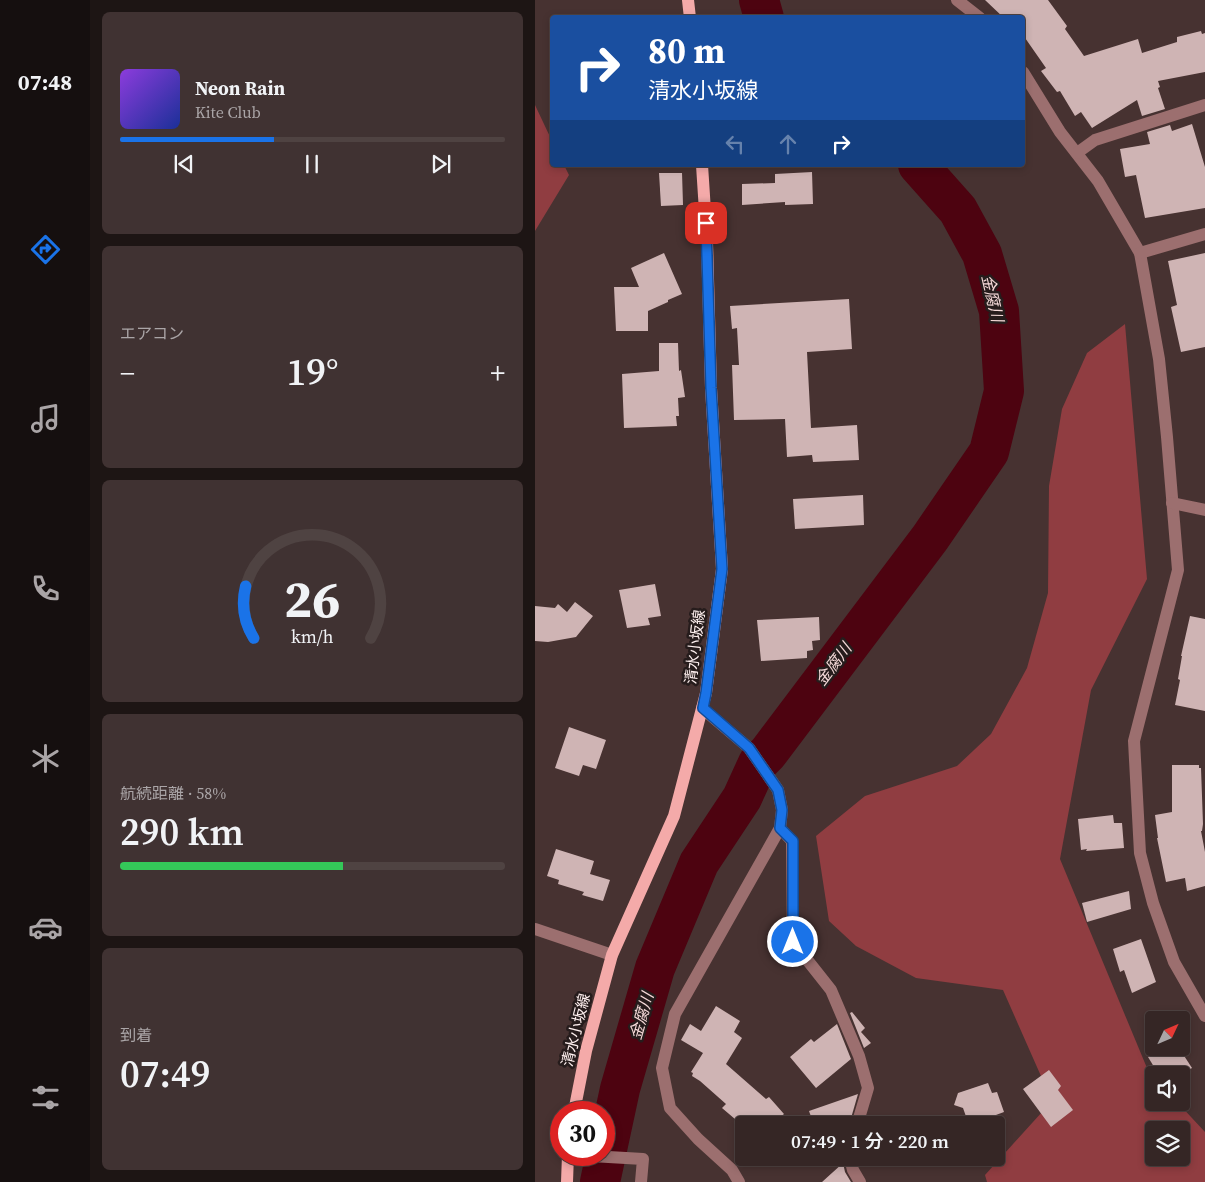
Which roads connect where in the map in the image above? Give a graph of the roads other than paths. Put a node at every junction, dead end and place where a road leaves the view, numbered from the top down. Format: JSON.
{"nodes":[{"id":1,"x":688,"y":0,"type":"edge"},
{"id":2,"x":957,"y":0,"type":"edge"},
{"id":3,"x":690,"y":15,"type":"edge"},
{"id":4,"x":976,"y":15,"type":"edge"},
{"id":5,"x":1025,"y":75,"type":"edge"},
{"id":6,"x":1205,"y":105,"type":"edge"},
{"id":7,"x":1077,"y":153,"type":"junction"},
{"id":8,"x":702,"y":167,"type":"edge"},
{"id":9,"x":1205,"y":234,"type":"edge"},
{"id":10,"x":1140,"y":252,"type":"junction"},
{"id":11,"x":1172,"y":503,"type":"junction"},
{"id":12,"x":1205,"y":510,"type":"edge"},
{"id":13,"x":703,"y":708,"type":"junction"},
{"id":14,"x":780,"y":828,"type":"junction"},
{"id":15,"x":535,"y":930,"type":"edge"},
{"id":16,"x":611,"y":955,"type":"junction"},
{"id":17,"x":1205,"y":1016,"type":"edge"},
{"id":18,"x":576,"y":1101,"type":"edge"},
{"id":19,"x":860,"y":1116,"type":"edge"},
{"id":20,"x":615,"y":1157,"type":"edge"},
{"id":21,"x":568,"y":1166,"type":"edge"},
{"id":22,"x":852,"y":1166,"type":"edge"},
{"id":23,"x":567,"y":1182,"type":"edge"},
{"id":24,"x":641,"y":1182,"type":"edge"},
{"id":25,"x":739,"y":1182,"type":"edge"},
{"id":26,"x":860,"y":1182,"type":"edge"}],
"edges":[{"from":1,"to":3,"type":"main road"},
{"from":2,"to":4,"type":"street"},
{"from":5,"to":7,"type":"street"},
{"from":6,"to":7,"type":"street"},
{"from":7,"to":10,"type":"street"},
{"from":8,"to":13,"type":"main road","name":"清水小坂線"},
{"from":9,"to":10,"type":"street"},
{"from":10,"to":11,"type":"street"},
{"from":11,"to":12,"type":"street"},
{"from":11,"to":17,"type":"street"},
{"from":13,"to":14,"type":"street"},
{"from":13,"to":16,"type":"main road","name":"清水小坂線"},
{"from":14,"to":19,"type":"street"},
{"from":14,"to":25,"type":"street"},
{"from":15,"to":16,"type":"street"},
{"from":16,"to":18,"type":"main road","name":"清水小坂線"},
{"from":20,"to":24,"type":"street"},
{"from":21,"to":23,"type":"main road"},
{"from":22,"to":26,"type":"street"}]}
